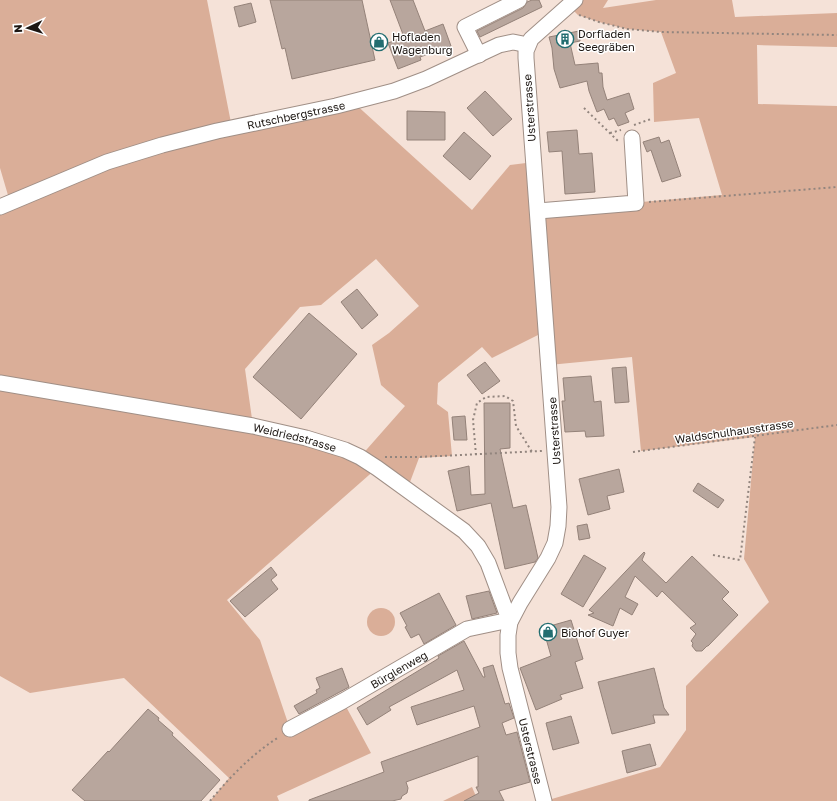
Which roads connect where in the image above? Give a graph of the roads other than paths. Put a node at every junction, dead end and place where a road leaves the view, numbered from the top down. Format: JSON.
{"nodes":[{"id":1,"x":519,"y":0,"type":"edge"},
{"id":2,"x":572,"y":3,"type":"edge"},
{"id":3,"x":528,"y":45,"type":"junction"},
{"id":4,"x":479,"y":55,"type":"junction"},
{"id":5,"x":632,"y":138,"type":"dead end"},
{"id":6,"x":0,"y":207,"type":"edge"},
{"id":7,"x":538,"y":211,"type":"junction"},
{"id":8,"x":0,"y":383,"type":"edge"},
{"id":9,"x":510,"y":622,"type":"junction"},
{"id":10,"x":290,"y":729,"type":"road end"},
{"id":11,"x":544,"y":801,"type":"edge"}],
"edges":[{"from":1,"to":4,"type":"street"},
{"from":2,"to":3,"type":"street"},
{"from":3,"to":4,"type":"street","name":"Rutschbergstrasse"},
{"from":3,"to":7,"type":"street","name":"Usterstrasse"},
{"from":4,"to":6,"type":"street","name":"Rutschbergstrasse"},
{"from":5,"to":7,"type":"street"},
{"from":7,"to":9,"type":"street","name":"Usterstrasse"},
{"from":8,"to":9,"type":"street","name":"Weidriedstrasse"},
{"from":9,"to":10,"type":"street","name":"Bürglenweg"},
{"from":9,"to":11,"type":"street","name":"Usterstrasse"}]}
